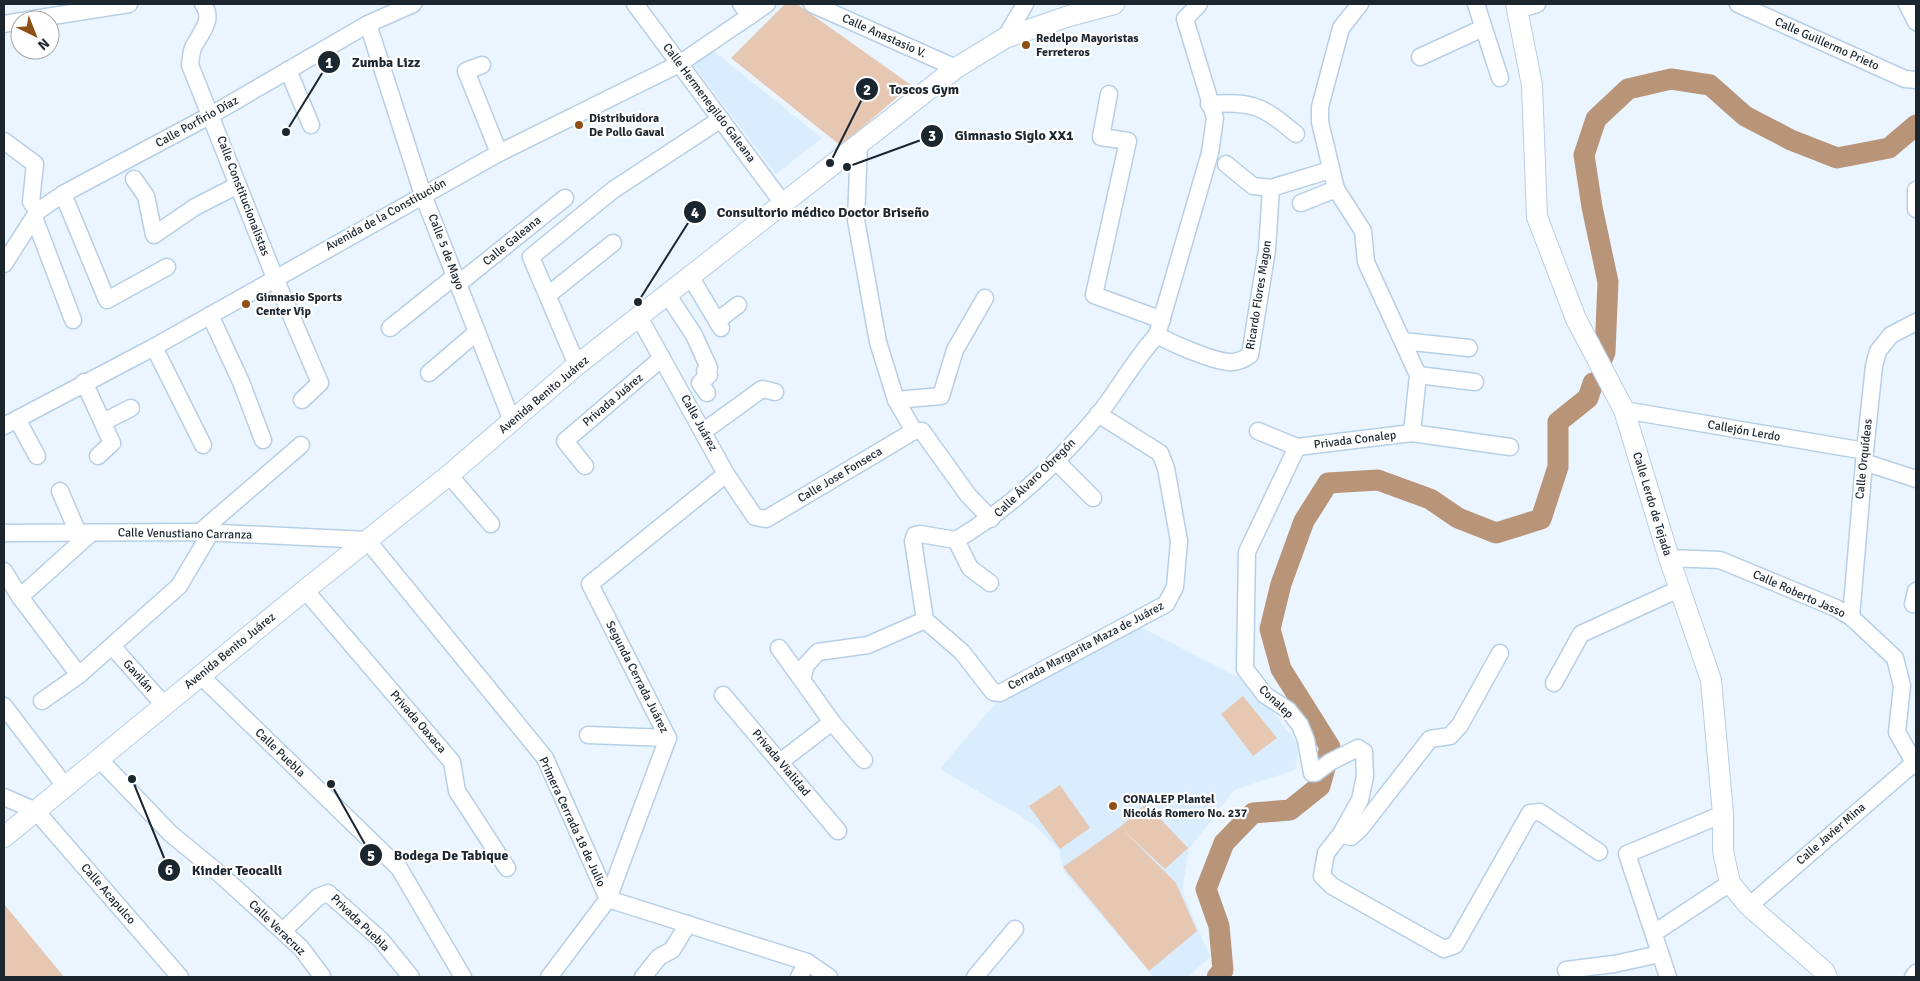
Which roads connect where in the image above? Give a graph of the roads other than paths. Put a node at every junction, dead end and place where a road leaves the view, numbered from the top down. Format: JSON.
{"nodes":[{"id":1,"x":129,"y":4,"type":"edge"},
{"id":2,"x":203,"y":4,"type":"edge"},
{"id":3,"x":413,"y":4,"type":"edge"},
{"id":4,"x":636,"y":4,"type":"edge"},
{"id":5,"x":767,"y":4,"type":"edge"},
{"id":6,"x":812,"y":4,"type":"edge"},
{"id":7,"x":1025,"y":4,"type":"edge"},
{"id":8,"x":1114,"y":4,"type":"edge"},
{"id":9,"x":1199,"y":4,"type":"edge"},
{"id":10,"x":1360,"y":4,"type":"edge"},
{"id":11,"x":1476,"y":4,"type":"edge"},
{"id":12,"x":1537,"y":4,"type":"edge"},
{"id":13,"x":1738,"y":4,"type":"edge"},
{"id":14,"x":1907,"y":4,"type":"edge"},
{"id":15,"x":1517,"y":7,"type":"edge"},
{"id":16,"x":745,"y":10,"type":"edge"},
{"id":17,"x":60,"y":15,"type":"edge"},
{"id":18,"x":1916,"y":22,"type":"edge"},
{"id":19,"x":368,"y":24,"type":"junction"},
{"id":20,"x":1483,"y":28,"type":"junction"},
{"id":21,"x":1005,"y":38,"type":"junction"},
{"id":22,"x":1420,"y":57,"type":"dead end"},
{"id":23,"x":679,"y":64,"type":"junction"},
{"id":24,"x":482,"y":65,"type":"dead end"},
{"id":25,"x":956,"y":68,"type":"junction"},
{"id":26,"x":288,"y":70,"type":"junction"},
{"id":27,"x":1500,"y":78,"type":"dead end"},
{"id":28,"x":1916,"y":80,"type":"edge"},
{"id":29,"x":1109,"y":94,"type":"dead end"},
{"id":30,"x":1209,"y":104,"type":"junction"},
{"id":31,"x":211,"y":115,"type":"junction"},
{"id":32,"x":721,"y":119,"type":"junction"},
{"id":33,"x":311,"y":125,"type":"dead end"},
{"id":34,"x":1296,"y":134,"type":"dead end"},
{"id":35,"x":4,"y":141,"type":"edge"},
{"id":36,"x":859,"y":142,"type":"junction"},
{"id":37,"x":499,"y":153,"type":"junction"},
{"id":38,"x":1226,"y":164,"type":"dead end"},
{"id":39,"x":1330,"y":170,"type":"junction"},
{"id":40,"x":134,"y":179,"type":"dead end"},
{"id":41,"x":238,"y":185,"type":"junction"},
{"id":42,"x":1271,"y":188,"type":"junction"},
{"id":43,"x":1336,"y":189,"type":"junction"},
{"id":44,"x":1916,"y":190,"type":"edge"},
{"id":45,"x":62,"y":194,"type":"junction"},
{"id":46,"x":423,"y":195,"type":"junction"},
{"id":47,"x":565,"y":198,"type":"dead end"},
{"id":48,"x":782,"y":202,"type":"junction"},
{"id":49,"x":1301,"y":203,"type":"dead end"},
{"id":50,"x":1916,"y":209,"type":"edge"},
{"id":51,"x":36,"y":214,"type":"junction"},
{"id":52,"x":613,"y":243,"type":"dead end"},
{"id":53,"x":4,"y":264,"type":"edge"},
{"id":54,"x":167,"y":267,"type":"dead end"},
{"id":55,"x":690,"y":276,"type":"junction"},
{"id":56,"x":275,"y":278,"type":"junction"},
{"id":57,"x":457,"y":280,"type":"junction"},
{"id":58,"x":667,"y":294,"type":"junction"},
{"id":59,"x":548,"y":295,"type":"junction"},
{"id":60,"x":985,"y":298,"type":"dead end"},
{"id":61,"x":738,"y":305,"type":"dead end"},
{"id":62,"x":210,"y":315,"type":"junction"},
{"id":63,"x":639,"y":317,"type":"junction"},
{"id":64,"x":73,"y":320,"type":"dead end"},
{"id":65,"x":1916,"y":322,"type":"edge"},
{"id":66,"x":390,"y":328,"type":"dead end"},
{"id":67,"x":1159,"y":328,"type":"junction"},
{"id":68,"x":477,"y":332,"type":"junction"},
{"id":69,"x":1403,"y":342,"type":"junction"},
{"id":70,"x":154,"y":347,"type":"junction"},
{"id":71,"x":1469,"y":348,"type":"dead end"},
{"id":72,"x":662,"y":358,"type":"junction"},
{"id":73,"x":577,"y":365,"type":"junction"},
{"id":74,"x":429,"y":372,"type":"dead end"},
{"id":75,"x":1418,"y":375,"type":"junction"},
{"id":76,"x":84,"y":382,"type":"junction"},
{"id":77,"x":1476,"y":382,"type":"dead end"},
{"id":78,"x":775,"y":392,"type":"dead end"},
{"id":79,"x":707,"y":393,"type":"dead end"},
{"id":80,"x":302,"y":400,"type":"dead end"},
{"id":81,"x":896,"y":400,"type":"junction"},
{"id":82,"x":131,"y":408,"type":"dead end"},
{"id":83,"x":1624,"y":410,"type":"junction"},
{"id":84,"x":1098,"y":414,"type":"junction"},
{"id":85,"x":512,"y":420,"type":"junction"},
{"id":86,"x":10,"y":422,"type":"edge"},
{"id":87,"x":103,"y":422,"type":"junction"},
{"id":88,"x":704,"y":431,"type":"junction"},
{"id":89,"x":914,"y":431,"type":"junction"},
{"id":90,"x":1258,"y":431,"type":"dead end"},
{"id":91,"x":1412,"y":433,"type":"junction"},
{"id":92,"x":263,"y":440,"type":"dead end"},
{"id":93,"x":203,"y":445,"type":"dead end"},
{"id":94,"x":302,"y":445,"type":"dead end"},
{"id":95,"x":1297,"y":447,"type":"junction"},
{"id":96,"x":1510,"y":447,"type":"dead end"},
{"id":97,"x":37,"y":456,"type":"dead end"},
{"id":98,"x":98,"y":456,"type":"dead end"},
{"id":99,"x":1864,"y":457,"type":"junction"},
{"id":100,"x":1056,"y":461,"type":"junction"},
{"id":101,"x":585,"y":466,"type":"dead end"},
{"id":102,"x":726,"y":474,"type":"junction"},
{"id":103,"x":449,"y":476,"type":"junction"},
{"id":104,"x":1916,"y":480,"type":"edge"},
{"id":105,"x":60,"y":492,"type":"dead end"},
{"id":106,"x":1093,"y":498,"type":"dead end"},
{"id":107,"x":766,"y":519,"type":"joint"},
{"id":108,"x":991,"y":520,"type":"junction"},
{"id":109,"x":491,"y":524,"type":"dead end"},
{"id":110,"x":205,"y":532,"type":"junction"},
{"id":111,"x":4,"y":533,"type":"edge"},
{"id":112,"x":84,"y":533,"type":"junction"},
{"id":113,"x":366,"y":540,"type":"junction"},
{"id":114,"x":956,"y":540,"type":"junction"},
{"id":115,"x":1669,"y":558,"type":"junction"},
{"id":116,"x":4,"y":571,"type":"edge"},
{"id":117,"x":990,"y":583,"type":"dead end"},
{"id":118,"x":1679,"y":589,"type":"junction"},
{"id":119,"x":305,"y":590,"type":"junction"},
{"id":120,"x":20,"y":597,"type":"junction"},
{"id":121,"x":1851,"y":617,"type":"junction"},
{"id":122,"x":925,"y":620,"type":"junction"},
{"id":123,"x":112,"y":646,"type":"junction"},
{"id":124,"x":779,"y":648,"type":"dead end"},
{"id":125,"x":1500,"y":653,"type":"dead end"},
{"id":126,"x":79,"y":675,"type":"junction"},
{"id":127,"x":201,"y":676,"type":"junction"},
{"id":128,"x":802,"y":679,"type":"junction"},
{"id":129,"x":1554,"y":683,"type":"dead end"},
{"id":130,"x":723,"y":695,"type":"dead end"},
{"id":131,"x":42,"y":701,"type":"dead end"},
{"id":132,"x":164,"y":704,"type":"junction"},
{"id":133,"x":4,"y":706,"type":"edge"},
{"id":134,"x":832,"y":722,"type":"junction"},
{"id":135,"x":588,"y":735,"type":"dead end"},
{"id":136,"x":668,"y":738,"type":"junction"},
{"id":137,"x":99,"y":759,"type":"junction"},
{"id":138,"x":864,"y":760,"type":"dead end"},
{"id":139,"x":780,"y":762,"type":"junction"},
{"id":140,"x":1915,"y":762,"type":"edge"},
{"id":141,"x":66,"y":786,"type":"junction"},
{"id":142,"x":4,"y":797,"type":"edge"},
{"id":143,"x":36,"y":811,"type":"junction"},
{"id":144,"x":1723,"y":814,"type":"junction"},
{"id":145,"x":838,"y":831,"type":"dead end"},
{"id":146,"x":1341,"y":834,"type":"junction"},
{"id":147,"x":4,"y":837,"type":"edge"},
{"id":148,"x":1599,"y":852,"type":"dead end"},
{"id":149,"x":507,"y":868,"type":"dead end"},
{"id":150,"x":1730,"y":883,"type":"junction"},
{"id":151,"x":608,"y":899,"type":"junction"},
{"id":152,"x":1749,"y":906,"type":"junction"},
{"id":153,"x":688,"y":924,"type":"junction"},
{"id":154,"x":1015,"y":928,"type":"dead end"},
{"id":155,"x":283,"y":931,"type":"junction"},
{"id":156,"x":1654,"y":933,"type":"junction"},
{"id":157,"x":1660,"y":954,"type":"junction"},
{"id":158,"x":807,"y":962,"type":"junction"},
{"id":159,"x":1566,"y":970,"type":"dead end"},
{"id":160,"x":1916,"y":973,"type":"edge"},
{"id":161,"x":322,"y":976,"type":"dead end"},
{"id":162,"x":180,"y":977,"type":"edge"},
{"id":163,"x":411,"y":977,"type":"edge"},
{"id":164,"x":463,"y":977,"type":"edge"},
{"id":165,"x":549,"y":977,"type":"edge"},
{"id":166,"x":643,"y":977,"type":"edge"},
{"id":167,"x":799,"y":977,"type":"edge"},
{"id":168,"x":829,"y":977,"type":"edge"},
{"id":169,"x":975,"y":977,"type":"edge"},
{"id":170,"x":1668,"y":977,"type":"edge"},
{"id":171,"x":1827,"y":977,"type":"edge"},
{"id":172,"x":1913,"y":977,"type":"edge"}],
"edges":[{"from":1,"to":17,"type":"street"},
{"from":2,"to":31,"type":"street","name":"Calle Constitucionalistas"},
{"from":3,"to":19,"type":"street","name":"Calle Porfirio Díaz"},
{"from":4,"to":23,"type":"street","name":"Calle Hermenegildo Galeana"},
{"from":5,"to":16,"type":"street","name":"Avenida de la Constitución"},
{"from":6,"to":25,"type":"street","name":"Calle Anastasio V."},
{"from":7,"to":21,"type":"street"},
{"from":8,"to":21,"type":"main road","name":"Avenida Benito Juárez"},
{"from":9,"to":30,"type":"street","name":"Calle Álvaro Obregón"},
{"from":10,"to":39,"type":"street"},
{"from":11,"to":20,"type":"street"},
{"from":12,"to":15,"type":"street"},
{"from":13,"to":28,"type":"street","name":"Calle Guillermo Prieto"},
{"from":14,"to":18,"type":"street"},
{"from":15,"to":83,"type":"main road","name":"Calle Lerdo de Tejada"},
{"from":16,"to":23,"type":"street","name":"Avenida de la Constitución"},
{"from":19,"to":26,"type":"street","name":"Calle Porfirio Díaz"},
{"from":19,"to":46,"type":"street","name":"Calle 5 de Mayo"},
{"from":20,"to":22,"type":"street"},
{"from":20,"to":27,"type":"street"},
{"from":21,"to":25,"type":"main road","name":"Avenida Benito Juárez"},
{"from":23,"to":32,"type":"street","name":"Calle Hermenegildo Galeana"},
{"from":23,"to":37,"type":"street","name":"Avenida de la Constitución"},
{"from":24,"to":37,"type":"street"},
{"from":25,"to":36,"type":"main road","name":"Avenida Benito Juárez"},
{"from":26,"to":31,"type":"street","name":"Calle Porfirio Díaz"},
{"from":26,"to":33,"type":"street"},
{"from":29,"to":67,"type":"street"},
{"from":30,"to":34,"type":"street"},
{"from":30,"to":67,"type":"street","name":"Calle Álvaro Obregón"},
{"from":31,"to":41,"type":"street","name":"Calle Constitucionalistas"},
{"from":31,"to":45,"type":"street","name":"Calle Porfirio Díaz"},
{"from":32,"to":48,"type":"street","name":"Calle Hermenegildo Galeana"},
{"from":32,"to":59,"type":"street"},
{"from":35,"to":51,"type":"street"},
{"from":36,"to":48,"type":"main road","name":"Avenida Benito Juárez"},
{"from":36,"to":81,"type":"street"},
{"from":37,"to":46,"type":"street","name":"Avenida de la Constitución"},
{"from":38,"to":42,"type":"street"},
{"from":39,"to":42,"type":"street"},
{"from":39,"to":43,"type":"street"},
{"from":40,"to":41,"type":"street"},
{"from":41,"to":56,"type":"street","name":"Calle Constitucionalistas"},
{"from":42,"to":67,"type":"street","name":"Ricardo Flores Magon"},
{"from":43,"to":49,"type":"street"},
{"from":43,"to":69,"type":"street"},
{"from":44,"to":50,"type":"street"},
{"from":45,"to":51,"type":"street","name":"Calle Porfirio Díaz"},
{"from":45,"to":54,"type":"street"},
{"from":46,"to":56,"type":"street","name":"Avenida de la Constitución"},
{"from":46,"to":57,"type":"street","name":"Calle 5 de Mayo"},
{"from":47,"to":57,"type":"street","name":"Calle Galeana"},
{"from":48,"to":55,"type":"main road","name":"Avenida Benito Juárez"},
{"from":51,"to":53,"type":"street","name":"Calle Porfirio Díaz"},
{"from":51,"to":64,"type":"street"},
{"from":52,"to":59,"type":"street"},
{"from":55,"to":58,"type":"main road","name":"Avenida Benito Juárez"},
{"from":55,"to":61,"type":"street"},
{"from":56,"to":62,"type":"street","name":"Avenida de la Constitución"},
{"from":56,"to":80,"type":"street","name":"Calle Constitucionalistas"},
{"from":57,"to":66,"type":"street","name":"Calle Galeana"},
{"from":57,"to":68,"type":"street","name":"Calle 5 de Mayo"},
{"from":58,"to":63,"type":"main road","name":"Avenida Benito Juárez"},
{"from":58,"to":79,"type":"street"},
{"from":59,"to":73,"type":"street"},
{"from":60,"to":81,"type":"street"},
{"from":62,"to":70,"type":"street","name":"Avenida de la Constitución"},
{"from":62,"to":92,"type":"street"},
{"from":63,"to":72,"type":"street","name":"Calle Juárez"},
{"from":63,"to":73,"type":"main road","name":"Avenida Benito Juárez"},
{"from":65,"to":99,"type":"street","name":"Calle Orquídeas"},
{"from":67,"to":84,"type":"street","name":"Calle Álvaro Obregón"},
{"from":68,"to":74,"type":"street"},
{"from":68,"to":85,"type":"street","name":"Calle 5 de Mayo"},
{"from":69,"to":71,"type":"street"},
{"from":69,"to":75,"type":"street"},
{"from":70,"to":76,"type":"street","name":"Avenida de la Constitución"},
{"from":70,"to":93,"type":"street"},
{"from":72,"to":88,"type":"street","name":"Calle Juárez"},
{"from":72,"to":101,"type":"street","name":"Privada Juárez"},
{"from":73,"to":85,"type":"main road","name":"Avenida Benito Juárez"},
{"from":75,"to":77,"type":"street"},
{"from":75,"to":91,"type":"street"},
{"from":76,"to":86,"type":"street","name":"Avenida de la Constitución"},
{"from":76,"to":87,"type":"street"},
{"from":78,"to":88,"type":"street"},
{"from":81,"to":89,"type":"street"},
{"from":82,"to":87,"type":"street"},
{"from":83,"to":99,"type":"street","name":"Callejón Lerdo"},
{"from":83,"to":115,"type":"main road","name":"Calle Lerdo de Tejada"},
{"from":84,"to":100,"type":"street","name":"Calle Álvaro Obregón"},
{"from":84,"to":122,"type":"street","name":"Cerrada Margarita Maza de Juárez"},
{"from":85,"to":103,"type":"main road","name":"Avenida Benito Juárez"},
{"from":86,"to":97,"type":"street"},
{"from":87,"to":98,"type":"street"},
{"from":88,"to":102,"type":"street","name":"Calle Juárez"},
{"from":89,"to":107,"type":"street","name":"Calle Jose Fonseca"},
{"from":89,"to":108,"type":"street"},
{"from":90,"to":95,"type":"street"},
{"from":91,"to":95,"type":"street","name":"Privada Conalep"},
{"from":91,"to":96,"type":"street"},
{"from":94,"to":110,"type":"street"},
{"from":95,"to":146,"type":"street","name":"Conalep"},
{"from":99,"to":104,"type":"street","name":"Callejón Lerdo"},
{"from":99,"to":121,"type":"street","name":"Calle Orquídeas"},
{"from":100,"to":106,"type":"street"},
{"from":100,"to":108,"type":"street","name":"Calle Álvaro Obregón"},
{"from":102,"to":107,"type":"street","name":"Calle Juárez"},
{"from":102,"to":136,"type":"street","name":"Segunda Cerrada Juárez"},
{"from":103,"to":109,"type":"street"},
{"from":103,"to":113,"type":"main road","name":"Avenida Benito Juárez"},
{"from":105,"to":112,"type":"street"},
{"from":108,"to":114,"type":"street","name":"Calle Álvaro Obregón"},
{"from":110,"to":112,"type":"street","name":"Calle Venustiano Carranza"},
{"from":110,"to":113,"type":"street","name":"Calle Venustiano Carranza"},
{"from":110,"to":123,"type":"street"},
{"from":111,"to":112,"type":"street","name":"Calle Venustiano Carranza"},
{"from":112,"to":120,"type":"street"},
{"from":113,"to":119,"type":"main road","name":"Avenida Benito Juárez"},
{"from":113,"to":151,"type":"street","name":"Primera Cerrada 18 de Julio"},
{"from":114,"to":117,"type":"street"},
{"from":114,"to":122,"type":"street"},
{"from":115,"to":118,"type":"main road","name":"Calle Lerdo de Tejada"},
{"from":115,"to":121,"type":"street","name":"Calle Roberto Jasso"},
{"from":116,"to":120,"type":"street"},
{"from":118,"to":129,"type":"street"},
{"from":118,"to":144,"type":"main road","name":"Calle Lerdo de Tejada"},
{"from":119,"to":127,"type":"main road","name":"Avenida Benito Juárez"},
{"from":119,"to":149,"type":"street","name":"Privada Oaxaca"},
{"from":120,"to":126,"type":"street"},
{"from":121,"to":140,"type":"street","name":"Calle Roberto Jasso"},
{"from":122,"to":128,"type":"street"},
{"from":123,"to":126,"type":"street"},
{"from":123,"to":132,"type":"street","name":"Gavilán"},
{"from":124,"to":128,"type":"street"},
{"from":125,"to":146,"type":"street"},
{"from":126,"to":131,"type":"street"},
{"from":127,"to":132,"type":"main road","name":"Avenida Benito Juárez"},
{"from":127,"to":164,"type":"street","name":"Calle Puebla"},
{"from":128,"to":134,"type":"street"},
{"from":130,"to":139,"type":"street","name":"Privada Vialidad"},
{"from":132,"to":137,"type":"main road","name":"Avenida Benito Juárez"},
{"from":133,"to":141,"type":"street"},
{"from":134,"to":138,"type":"street"},
{"from":134,"to":139,"type":"street"},
{"from":135,"to":136,"type":"street"},
{"from":136,"to":151,"type":"street","name":"Segunda Cerrada Juárez"},
{"from":137,"to":141,"type":"main road","name":"Avenida Benito Juárez"},
{"from":137,"to":155,"type":"street","name":"Calle Veracruz"},
{"from":139,"to":145,"type":"street","name":"Privada Vialidad"},
{"from":140,"to":152,"type":"street","name":"Calle Javier Mina"},
{"from":141,"to":143,"type":"main road","name":"Avenida Benito Juárez"},
{"from":142,"to":143,"type":"street"},
{"from":143,"to":147,"type":"main road","name":"Avenida Benito Juárez"},
{"from":143,"to":162,"type":"street","name":"Calle Acapulco"},
{"from":144,"to":150,"type":"main road","name":"Calle Lerdo de Tejada"},
{"from":144,"to":156,"type":"street"},
{"from":146,"to":148,"type":"street","name":"Conalep"},
{"from":150,"to":152,"type":"main road","name":"Calle Lerdo de Tejada"},
{"from":150,"to":156,"type":"street"},
{"from":151,"to":153,"type":"street","name":"Primera Cerrada 18 de Julio"},
{"from":151,"to":165,"type":"street","name":"Segunda Cerrada Juárez"},
{"from":152,"to":171,"type":"main road","name":"Calle Lerdo de Tejada"},
{"from":153,"to":158,"type":"street","name":"Primera Cerrada 18 de Julio"},
{"from":153,"to":166,"type":"street"},
{"from":154,"to":169,"type":"street"},
{"from":155,"to":161,"type":"street","name":"Calle Veracruz"},
{"from":155,"to":163,"type":"street","name":"Privada Puebla"},
{"from":156,"to":157,"type":"street"},
{"from":157,"to":159,"type":"street"},
{"from":157,"to":170,"type":"street"},
{"from":158,"to":167,"type":"street"},
{"from":158,"to":168,"type":"street","name":"Primera Cerrada 18 de Julio"},
{"from":160,"to":172,"type":"street"}]}
